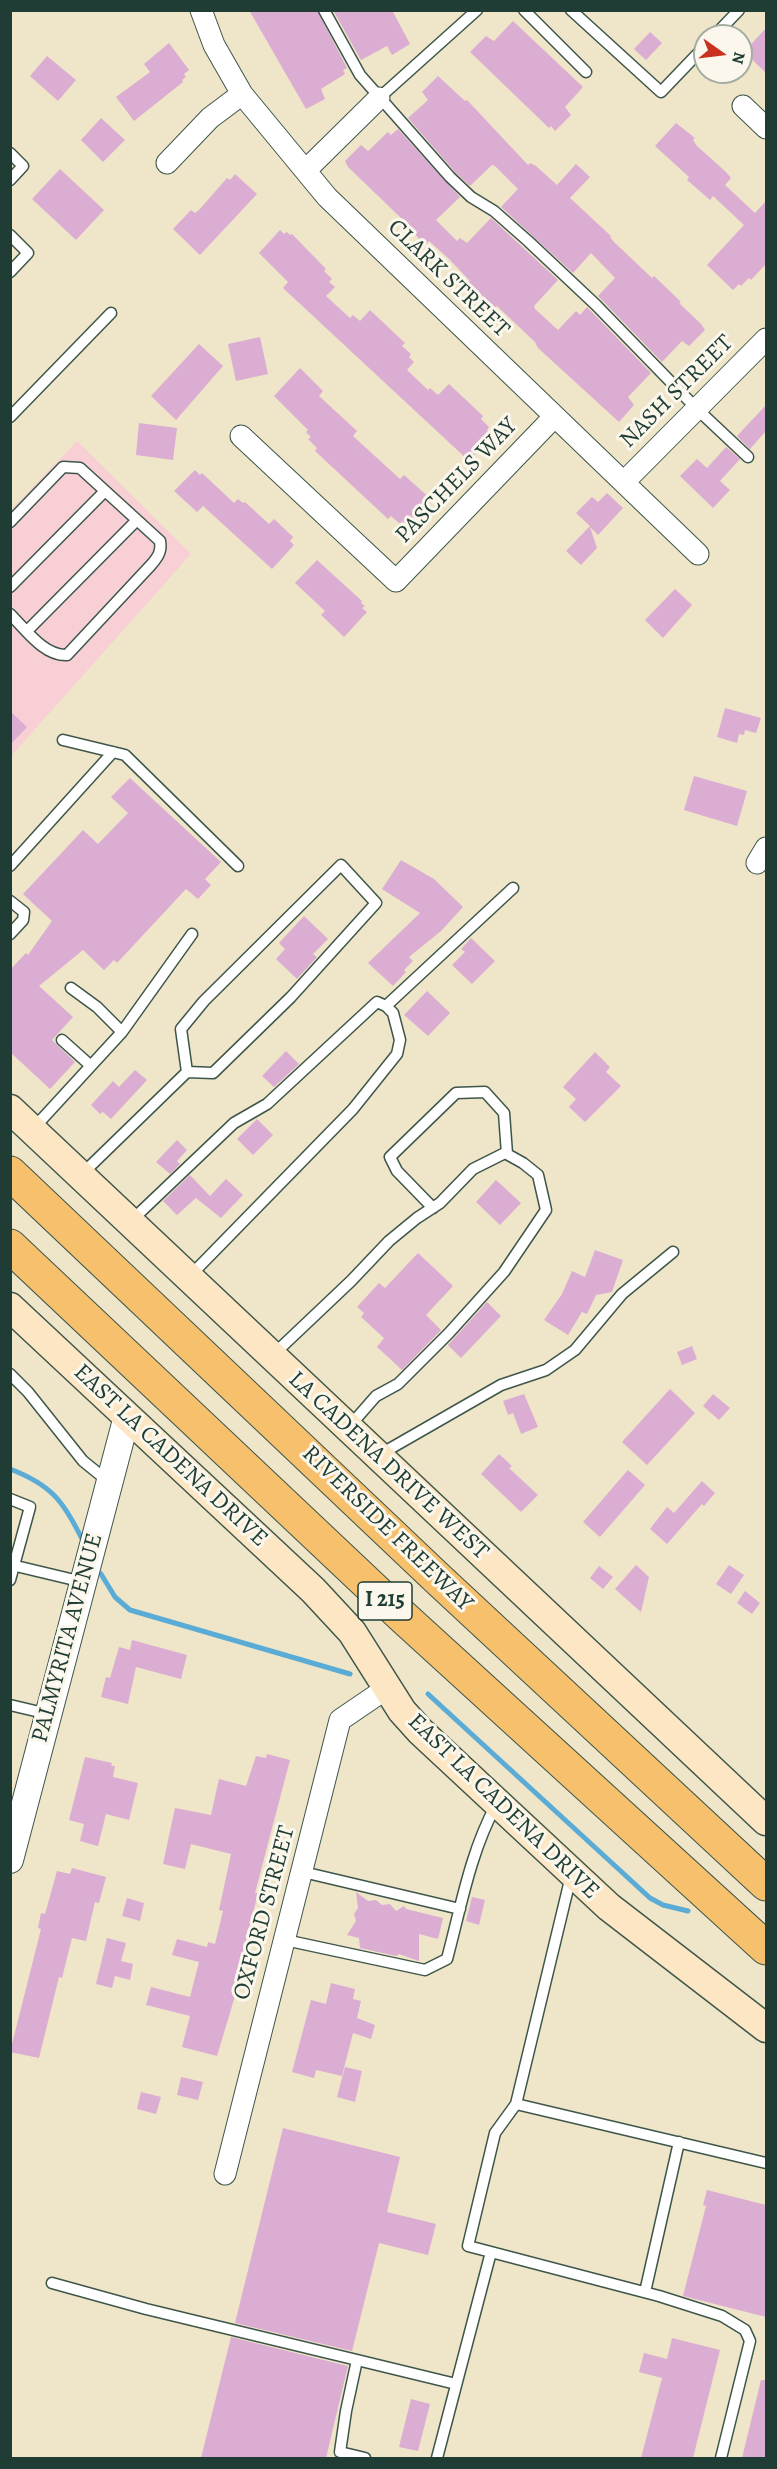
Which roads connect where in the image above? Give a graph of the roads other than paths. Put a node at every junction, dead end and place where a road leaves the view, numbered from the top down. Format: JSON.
{"nodes":[{"id":1,"x":201,"y":10,"type":"edge"},
{"id":2,"x":324,"y":10,"type":"edge"},
{"id":3,"x":477,"y":10,"type":"edge"},
{"id":4,"x":524,"y":10,"type":"edge"},
{"id":5,"x":571,"y":10,"type":"edge"},
{"id":6,"x":739,"y":10,"type":"edge"},
{"id":7,"x":726,"y":24,"type":"edge"},
{"id":8,"x":693,"y":59,"type":"edge"},
{"id":9,"x":586,"y":72,"type":"dead end"},
{"id":10,"x":242,"y":94,"type":"junction"},
{"id":11,"x":379,"y":98,"type":"junction"},
{"id":12,"x":743,"y":106,"type":"dead end"},
{"id":13,"x":766,"y":128,"type":"edge"},
{"id":14,"x":10,"y":153,"type":"edge"},
{"id":15,"x":167,"y":163,"type":"dead end"},
{"id":16,"x":306,"y":170,"type":"junction"},
{"id":17,"x":10,"y":180,"type":"edge"},
{"id":18,"x":10,"y":236,"type":"edge"},
{"id":19,"x":10,"y":272,"type":"edge"},
{"id":20,"x":111,"y":313,"type":"dead end"},
{"id":21,"x":766,"y":339,"type":"edge"},
{"id":22,"x":697,"y":409,"type":"junction"},
{"id":23,"x":10,"y":417,"type":"edge"},
{"id":24,"x":554,"y":417,"type":"junction"},
{"id":25,"x":241,"y":436,"type":"dead end"},
{"id":26,"x":748,"y":457,"type":"dead end"},
{"id":27,"x":624,"y":482,"type":"junction"},
{"id":28,"x":105,"y":491,"type":"junction"},
{"id":29,"x":137,"y":520,"type":"junction"},
{"id":30,"x":10,"y":522,"type":"edge"},
{"id":31,"x":698,"y":554,"type":"dead end"},
{"id":32,"x":10,"y":587,"type":"edge"},
{"id":33,"x":10,"y":614,"type":"edge"},
{"id":34,"x":27,"y":631,"type":"junction"},
{"id":35,"x":63,"y":740,"type":"dead end"},
{"id":36,"x":113,"y":752,"type":"junction"},
{"id":37,"x":10,"y":866,"type":"edge"},
{"id":38,"x":238,"y":866,"type":"dead end"},
{"id":39,"x":513,"y":888,"type":"dead end"},
{"id":40,"x":10,"y":901,"type":"edge"},
{"id":41,"x":10,"y":934,"type":"edge"},
{"id":42,"x":192,"y":934,"type":"dead end"},
{"id":43,"x":71,"y":988,"type":"dead end"},
{"id":44,"x":386,"y":1006,"type":"junction"},
{"id":45,"x":122,"y":1032,"type":"junction"},
{"id":46,"x":62,"y":1040,"type":"dead end"},
{"id":47,"x":91,"y":1066,"type":"junction"},
{"id":48,"x":187,"y":1072,"type":"junction"},
{"id":49,"x":10,"y":1109,"type":"edge"},
{"id":50,"x":21,"y":1140,"type":"edge"},
{"id":51,"x":507,"y":1154,"type":"junction"},
{"id":52,"x":10,"y":1173,"type":"edge"},
{"id":53,"x":80,"y":1176,"type":"junction"},
{"id":54,"x":433,"y":1208,"type":"junction"},
{"id":55,"x":129,"y":1223,"type":"junction"},
{"id":56,"x":74,"y":1230,"type":"junction"},
{"id":57,"x":10,"y":1246,"type":"edge"},
{"id":58,"x":673,"y":1252,"type":"dead end"},
{"id":59,"x":188,"y":1278,"type":"junction"},
{"id":60,"x":10,"y":1307,"type":"edge"},
{"id":61,"x":272,"y":1356,"type":"junction"},
{"id":62,"x":10,"y":1374,"type":"edge"},
{"id":63,"x":127,"y":1416,"type":"junction"},
{"id":64,"x":348,"y":1428,"type":"junction"},
{"id":65,"x":378,"y":1456,"type":"junction"},
{"id":66,"x":109,"y":1482,"type":"junction"},
{"id":67,"x":10,"y":1499,"type":"edge"},
{"id":68,"x":16,"y":1566,"type":"junction"},
{"id":69,"x":10,"y":1580,"type":"edge"},
{"id":70,"x":83,"y":1582,"type":"junction"},
{"id":71,"x":387,"y":1688,"type":"junction"},
{"id":72,"x":10,"y":1706,"type":"edge"},
{"id":73,"x":48,"y":1714,"type":"junction"},
{"id":74,"x":497,"y":1803,"type":"junction"},
{"id":75,"x":766,"y":1821,"type":"edge"},
{"id":76,"x":10,"y":1860,"type":"edge"},
{"id":77,"x":303,"y":1872,"type":"junction"},
{"id":78,"x":572,"y":1873,"type":"junction"},
{"id":79,"x":766,"y":1884,"type":"edge"},
{"id":80,"x":460,"y":1909,"type":"junction"},
{"id":81,"x":285,"y":1940,"type":"junction"},
{"id":82,"x":766,"y":1948,"type":"edge"},
{"id":83,"x":766,"y":2028,"type":"edge"},
{"id":84,"x":516,"y":2104,"type":"junction"},
{"id":85,"x":679,"y":2142,"type":"junction"},
{"id":86,"x":766,"y":2163,"type":"edge"},
{"id":87,"x":225,"y":2174,"type":"dead end"},
{"id":88,"x":491,"y":2252,"type":"junction"},
{"id":89,"x":52,"y":2283,"type":"dead end"},
{"id":90,"x":645,"y":2292,"type":"junction"},
{"id":91,"x":357,"y":2360,"type":"junction"},
{"id":92,"x":456,"y":2384,"type":"junction"},
{"id":93,"x":365,"y":2458,"type":"edge"},
{"id":94,"x":437,"y":2458,"type":"edge"},
{"id":95,"x":721,"y":2458,"type":"edge"}],
"edges":[{"from":1,"to":10,"type":"street","name":"CLARK STREET"},
{"from":2,"to":11,"type":"lane"},
{"from":3,"to":11,"type":"lane"},
{"from":4,"to":9,"type":"lane"},
{"from":5,"to":8,"type":"lane"},
{"from":6,"to":7,"type":"lane"},
{"from":10,"to":15,"type":"street"},
{"from":10,"to":16,"type":"street","name":"CLARK STREET"},
{"from":11,"to":16,"type":"street"},
{"from":11,"to":22,"type":"lane"},
{"from":12,"to":13,"type":"street"},
{"from":14,"to":17,"type":"lane"},
{"from":16,"to":24,"type":"street","name":"CLARK STREET"},
{"from":18,"to":19,"type":"lane"},
{"from":20,"to":23,"type":"lane"},
{"from":21,"to":22,"type":"street","name":"NASH STREET"},
{"from":22,"to":26,"type":"lane"},
{"from":22,"to":27,"type":"street","name":"NASH STREET"},
{"from":24,"to":25,"type":"street","name":"PASCHELS WAY"},
{"from":24,"to":27,"type":"street","name":"CLARK STREET"},
{"from":27,"to":31,"type":"street","name":"CLARK STREET"},
{"from":28,"to":29,"type":"lane"},
{"from":28,"to":30,"type":"lane"},
{"from":28,"to":32,"type":"lane"},
{"from":29,"to":34,"type":"lane"},
{"from":29,"to":34,"type":"lane"},
{"from":33,"to":34,"type":"lane"},
{"from":35,"to":36,"type":"lane"},
{"from":36,"to":37,"type":"lane"},
{"from":36,"to":38,"type":"lane"},
{"from":39,"to":44,"type":"lane"},
{"from":40,"to":41,"type":"lane"},
{"from":42,"to":45,"type":"lane"},
{"from":43,"to":45,"type":"lane"},
{"from":44,"to":55,"type":"lane"},
{"from":44,"to":59,"type":"lane"},
{"from":45,"to":47,"type":"lane"},
{"from":46,"to":47,"type":"lane"},
{"from":47,"to":50,"type":"lane"},
{"from":48,"to":48,"type":"lane"},
{"from":48,"to":53,"type":"lane"},
{"from":49,"to":50,"type":"main road","name":"LA CADENA DRIVE WEST"},
{"from":50,"to":53,"type":"main road","name":"LA CADENA DRIVE WEST"},
{"from":50,"to":56,"type":"highway"},
{"from":51,"to":54,"type":"lane"},
{"from":51,"to":54,"type":"lane"},
{"from":51,"to":64,"type":"lane"},
{"from":52,"to":56,"type":"highway","name":"RIVERSIDE FREEWAY","number":"I 215"},
{"from":53,"to":55,"type":"main road","name":"LA CADENA DRIVE WEST"},
{"from":54,"to":61,"type":"lane"},
{"from":55,"to":59,"type":"main road","name":"LA CADENA DRIVE WEST"},
{"from":56,"to":79,"type":"highway","name":"RIVERSIDE FREEWAY","number":"I 215"},
{"from":57,"to":82,"type":"highway","number":"I 215"},
{"from":58,"to":65,"type":"lane"},
{"from":59,"to":61,"type":"main road","name":"LA CADENA DRIVE WEST"},
{"from":60,"to":63,"type":"main road","name":"EAST LA CADENA DRIVE"},
{"from":61,"to":64,"type":"main road","name":"LA CADENA DRIVE WEST"},
{"from":62,"to":66,"type":"lane"},
{"from":63,"to":66,"type":"street","name":"PALMYRITA AVENUE"},
{"from":63,"to":71,"type":"main road","name":"EAST LA CADENA DRIVE"},
{"from":64,"to":65,"type":"main road","name":"LA CADENA DRIVE WEST"},
{"from":65,"to":75,"type":"main road","name":"LA CADENA DRIVE WEST"},
{"from":66,"to":70,"type":"street","name":"PALMYRITA AVENUE"},
{"from":67,"to":68,"type":"lane"},
{"from":68,"to":69,"type":"lane"},
{"from":68,"to":70,"type":"lane"},
{"from":70,"to":73,"type":"street","name":"PALMYRITA AVENUE"},
{"from":71,"to":74,"type":"main road","name":"EAST LA CADENA DRIVE"},
{"from":71,"to":77,"type":"street","name":"OXFORD STREET"},
{"from":72,"to":73,"type":"lane"},
{"from":73,"to":76,"type":"street","name":"PALMYRITA AVENUE"},
{"from":74,"to":78,"type":"main road","name":"EAST LA CADENA DRIVE"},
{"from":74,"to":80,"type":"lane"},
{"from":77,"to":80,"type":"lane"},
{"from":77,"to":81,"type":"street","name":"OXFORD STREET"},
{"from":78,"to":83,"type":"main road","name":"EAST LA CADENA DRIVE"},
{"from":78,"to":84,"type":"lane"},
{"from":80,"to":81,"type":"lane"},
{"from":81,"to":87,"type":"street","name":"OXFORD STREET"},
{"from":84,"to":85,"type":"lane"},
{"from":84,"to":88,"type":"lane"},
{"from":85,"to":86,"type":"lane"},
{"from":85,"to":90,"type":"lane"},
{"from":88,"to":90,"type":"lane"},
{"from":88,"to":92,"type":"lane"},
{"from":89,"to":91,"type":"lane"},
{"from":90,"to":95,"type":"lane"},
{"from":91,"to":92,"type":"lane"},
{"from":91,"to":93,"type":"lane"},
{"from":92,"to":94,"type":"lane"}]}
